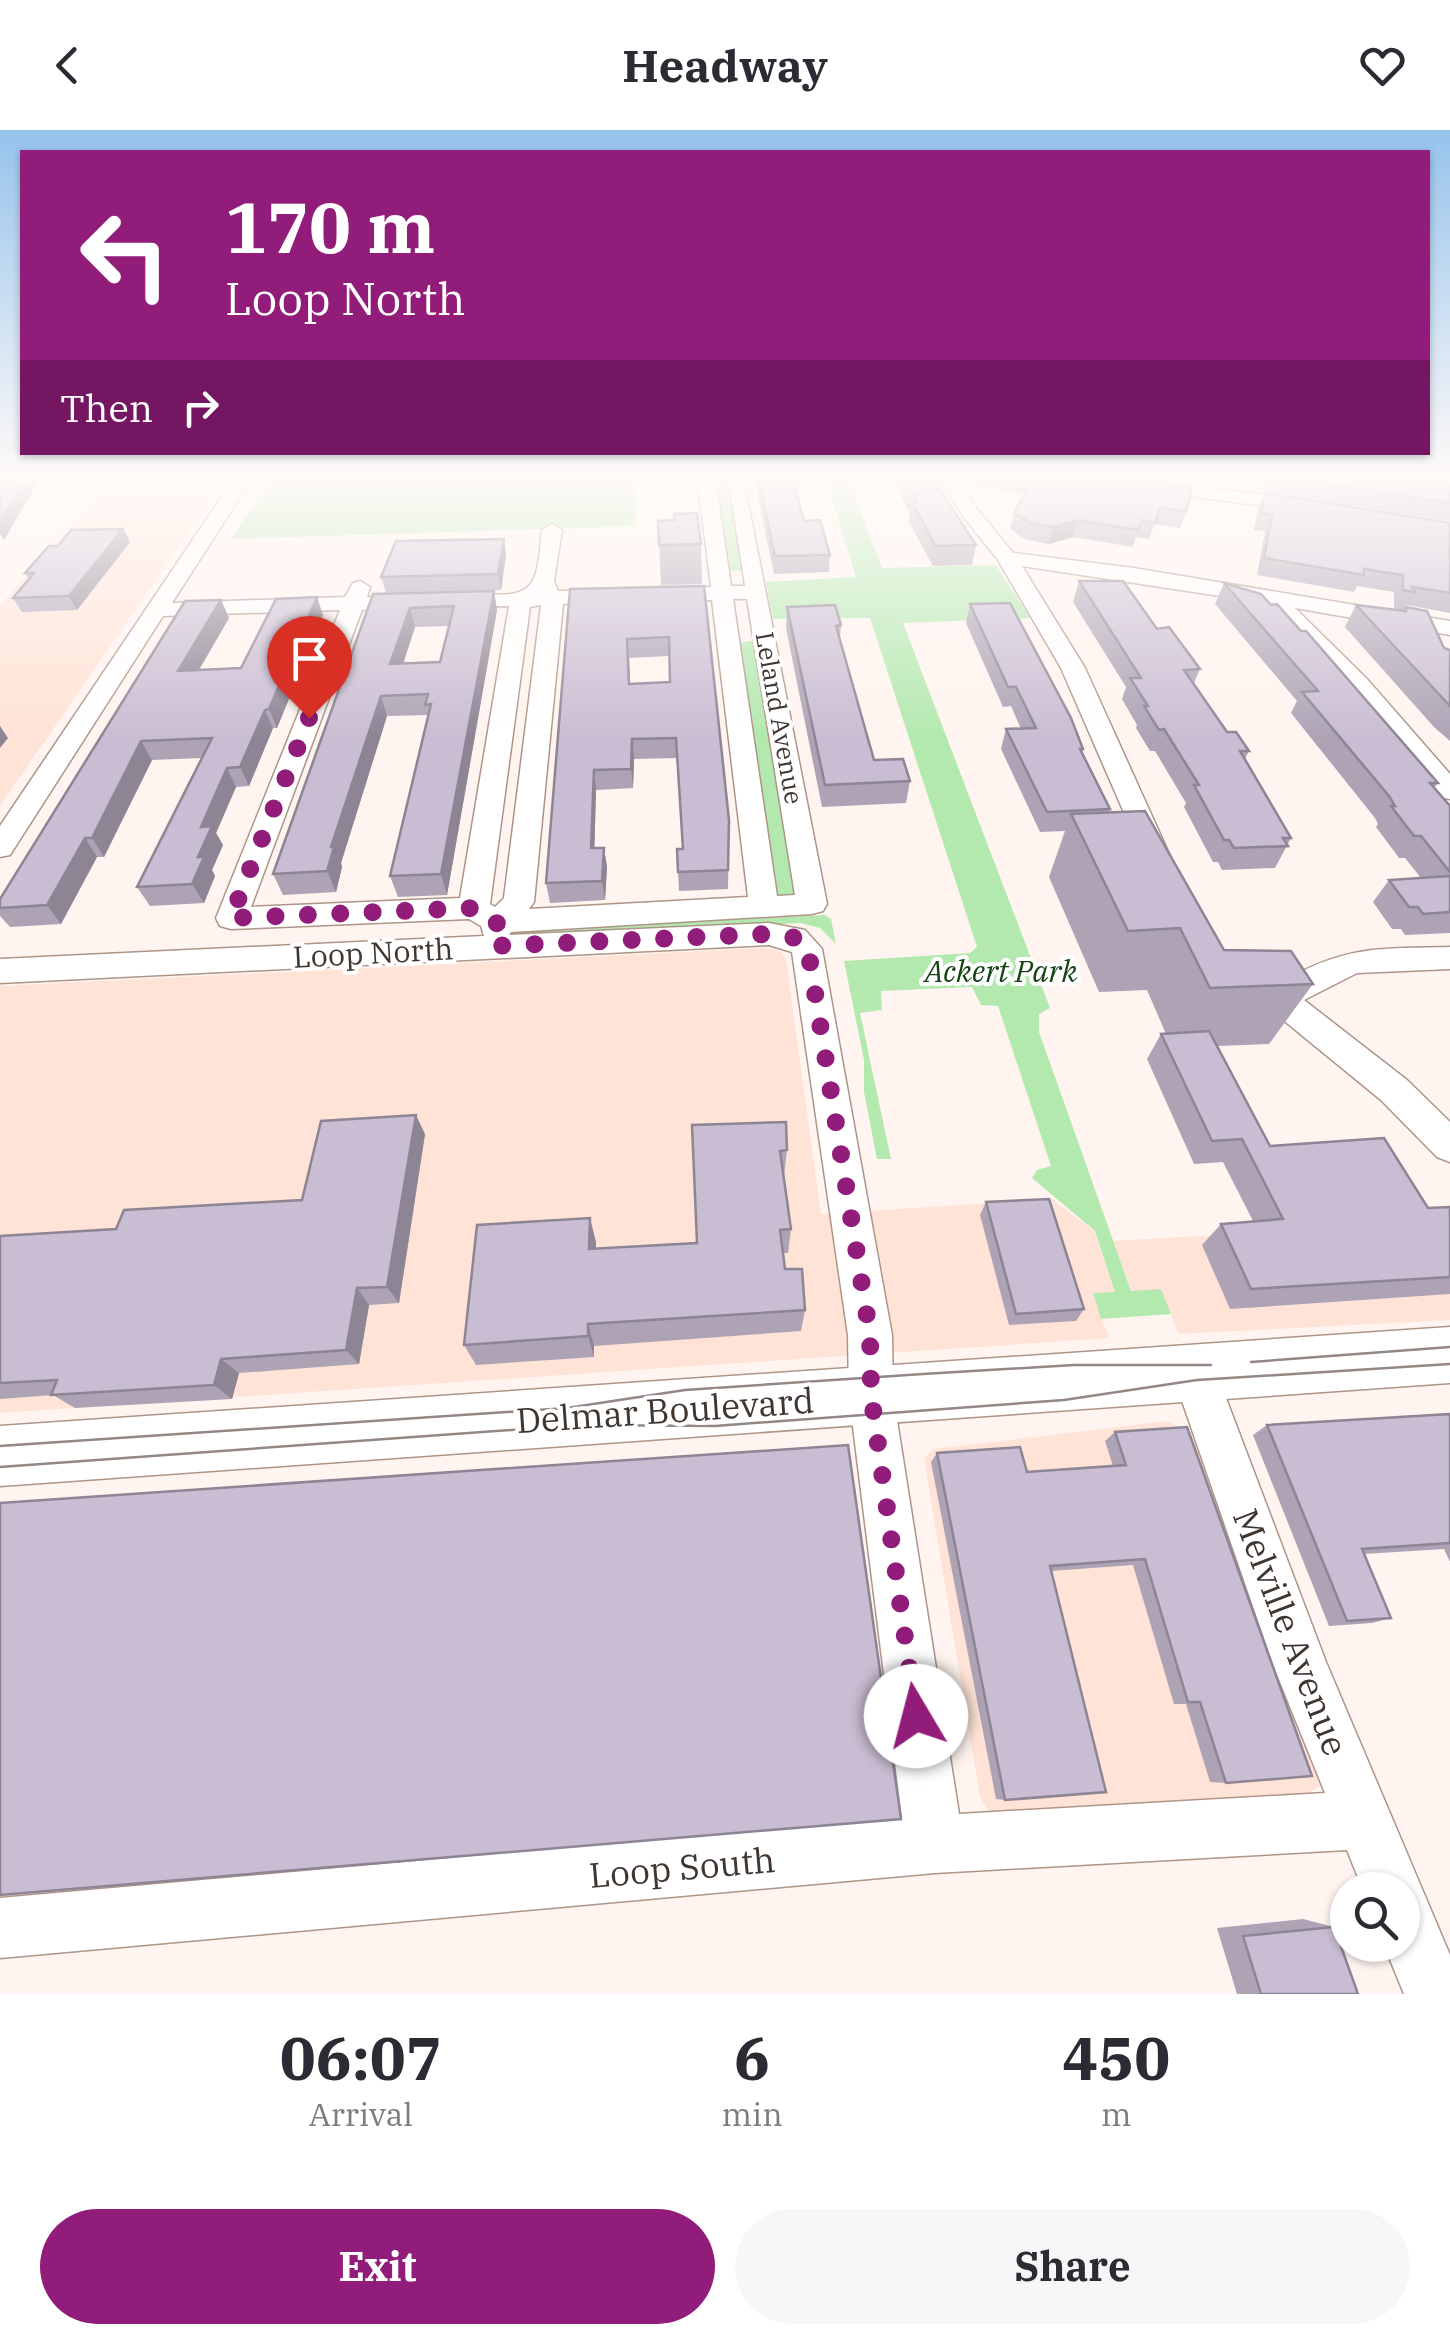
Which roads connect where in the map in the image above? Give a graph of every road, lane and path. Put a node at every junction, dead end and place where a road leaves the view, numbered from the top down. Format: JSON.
{"nodes":[{"id":1,"x":188,"y":564,"type":"edge"},
{"id":2,"x":546,"y":564,"type":"edge"},
{"id":3,"x":718,"y":564,"type":"edge"},
{"id":4,"x":753,"y":564,"type":"edge"},
{"id":5,"x":1011,"y":564,"type":"edge"},
{"id":6,"x":1048,"y":564,"type":"edge"},
{"id":7,"x":757,"y":583,"type":"junction"},
{"id":8,"x":721,"y":584,"type":"junction"},
{"id":9,"x":541,"y":592,"type":"junction"},
{"id":10,"x":432,"y":593,"type":"edge"},
{"id":11,"x":1272,"y":597,"type":"junction"},
{"id":12,"x":163,"y":602,"type":"junction"},
{"id":13,"x":1450,"y":628,"type":"edge"},
{"id":14,"x":728,"y":638,"type":"junction"},
{"id":15,"x":766,"y":638,"type":"junction"},
{"id":16,"x":548,"y":644,"type":"junction"},
{"id":17,"x":514,"y":646,"type":"junction"},
{"id":18,"x":1450,"y":791,"type":"edge"},
{"id":19,"x":527,"y":828,"type":"junction"},
{"id":20,"x":486,"y":829,"type":"junction"},
{"id":21,"x":0,"y":848,"type":"edge"},
{"id":22,"x":1166,"y":878,"type":"edge"},
{"id":23,"x":764,"y":907,"type":"junction"},
{"id":24,"x":488,"y":925,"type":"junction"},
{"id":25,"x":1450,"y":958,"type":"edge"},
{"id":26,"x":1238,"y":966,"type":"edge"},
{"id":27,"x":0,"y":971,"type":"edge"},
{"id":28,"x":1280,"y":998,"type":"junction"},
{"id":29,"x":1450,"y":1146,"type":"edge"},
{"id":30,"x":1450,"y":1355,"type":"edge"},
{"id":31,"x":1194,"y":1372,"type":"junction"},
{"id":32,"x":871,"y":1394,"type":"junction"},
{"id":33,"x":0,"y":1456,"type":"edge"},
{"id":34,"x":1365,"y":1820,"type":"junction"},
{"id":35,"x":935,"y":1844,"type":"junction"},
{"id":36,"x":1386,"y":1872,"type":"edge"},
{"id":37,"x":0,"y":1928,"type":"edge"},
{"id":38,"x":1420,"y":1958,"type":"edge"},
{"id":39,"x":1435,"y":1994,"type":"edge"}],
"edges":[{"from":1,"to":12,"type":"street"},
{"from":2,"to":9,"type":"street"},
{"from":3,"to":8,"type":"street","name":"Leland Avenue"},
{"from":4,"to":7,"type":"street","name":"Leland Avenue"},
{"from":5,"to":22,"type":"street"},
{"from":6,"to":11,"type":"street"},
{"from":7,"to":8,"type":"street"},
{"from":7,"to":15,"type":"street","name":"Leland Avenue"},
{"from":8,"to":9,"type":"street"},
{"from":8,"to":14,"type":"street","name":"Leland Avenue"},
{"from":9,"to":10,"type":"street"},
{"from":9,"to":16,"type":"street"},
{"from":9,"to":17,"type":"street"},
{"from":11,"to":13,"type":"street"},
{"from":11,"to":18,"type":"street"},
{"from":12,"to":21,"type":"street"},
{"from":12,"to":24,"type":"street"},
{"from":14,"to":15,"type":"street"},
{"from":14,"to":23,"type":"street","name":"Leland Avenue"},
{"from":15,"to":23,"type":"street","name":"Leland Avenue"},
{"from":16,"to":17,"type":"street"},
{"from":16,"to":19,"type":"street"},
{"from":17,"to":20,"type":"street"},
{"from":19,"to":20,"type":"street"},
{"from":19,"to":24,"type":"street"},
{"from":20,"to":24,"type":"street"},
{"from":23,"to":24,"type":"street"},
{"from":24,"to":27,"type":"street","name":"Loop North"},
{"from":24,"to":32,"type":"street","name":"Loop North"},
{"from":25,"to":28,"type":"street"},
{"from":26,"to":28,"type":"street"},
{"from":28,"to":29,"type":"street"},
{"from":30,"to":31,"type":"main road","name":"Delmar Boulevard"},
{"from":31,"to":32,"type":"main road","name":"Delmar Boulevard"},
{"from":31,"to":34,"type":"street","name":"Melville Avenue"},
{"from":32,"to":33,"type":"main road","name":"Delmar Boulevard"},
{"from":32,"to":35,"type":"street"},
{"from":34,"to":35,"type":"street","name":"Loop South"},
{"from":34,"to":36,"type":"street","name":"Melville Avenue"},
{"from":35,"to":37,"type":"street","name":"Loop South"},
{"from":38,"to":39,"type":"street"}]}
